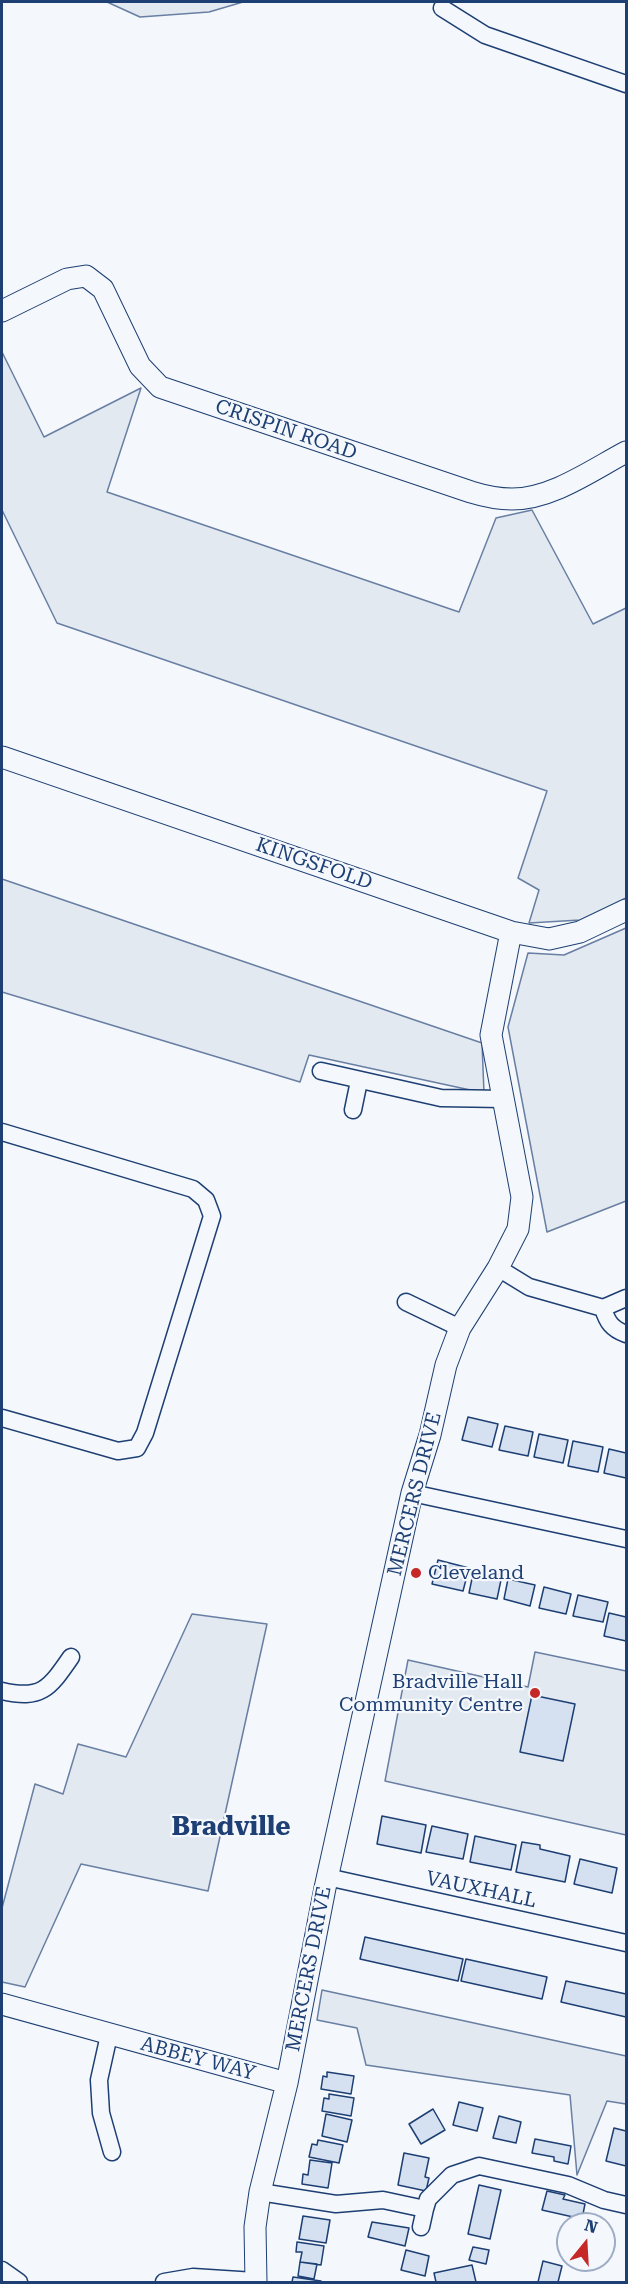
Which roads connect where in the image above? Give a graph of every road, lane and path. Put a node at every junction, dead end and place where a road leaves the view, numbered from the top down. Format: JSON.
{"nodes":[{"id":1,"x":442,"y":8,"type":"dead end"},
{"id":2,"x":627,"y":84,"type":"edge"},
{"id":3,"x":2,"y":311,"type":"edge"},
{"id":4,"x":627,"y":452,"type":"edge"},
{"id":5,"x":2,"y":757,"type":"edge"},
{"id":6,"x":627,"y":910,"type":"edge"},
{"id":7,"x":511,"y":932,"type":"junction"},
{"id":8,"x":321,"y":1071,"type":"dead end"},
{"id":9,"x":359,"y":1081,"type":"junction"},
{"id":10,"x":504,"y":1099,"type":"junction"},
{"id":11,"x":353,"y":1110,"type":"dead end"},
{"id":12,"x":2,"y":1132,"type":"edge"},
{"id":13,"x":498,"y":1268,"type":"junction"},
{"id":14,"x":627,"y":1298,"type":"edge"},
{"id":15,"x":406,"y":1302,"type":"dead end"},
{"id":16,"x":603,"y":1308,"type":"junction"},
{"id":17,"x":459,"y":1328,"type":"junction"},
{"id":18,"x":627,"y":1334,"type":"edge"},
{"id":19,"x":2,"y":1418,"type":"edge"},
{"id":20,"x":412,"y":1493,"type":"junction"},
{"id":21,"x":627,"y":1539,"type":"edge"},
{"id":22,"x":71,"y":1657,"type":"dead end"},
{"id":23,"x":2,"y":1691,"type":"edge"},
{"id":24,"x":327,"y":1877,"type":"junction"},
{"id":25,"x":627,"y":1943,"type":"edge"},
{"id":26,"x":2,"y":2004,"type":"edge"},
{"id":27,"x":109,"y":2035,"type":"junction"},
{"id":28,"x":287,"y":2083,"type":"junction"},
{"id":29,"x":112,"y":2152,"type":"dead end"},
{"id":30,"x":261,"y":2192,"type":"junction"},
{"id":31,"x":627,"y":2205,"type":"edge"},
{"id":32,"x":425,"y":2210,"type":"junction"},
{"id":33,"x":421,"y":2227,"type":"dead end"},
{"id":34,"x":2,"y":2270,"type":"edge"},
{"id":35,"x":256,"y":2282,"type":"edge"},
{"id":36,"x":19,"y":2283,"type":"edge"},
{"id":37,"x":164,"y":2283,"type":"edge"}],
"edges":[{"from":1,"to":2,"type":"street"},
{"from":3,"to":4,"type":"street","name":"CRISPIN ROAD"},
{"from":5,"to":7,"type":"street","name":"KINGSFOLD"},
{"from":6,"to":7,"type":"street","name":"KINGSFOLD"},
{"from":7,"to":10,"type":"street","name":"MERCERS DRIVE"},
{"from":8,"to":9,"type":"street"},
{"from":9,"to":10,"type":"street"},
{"from":9,"to":11,"type":"street"},
{"from":10,"to":13,"type":"street","name":"MERCERS DRIVE"},
{"from":12,"to":19,"type":"street"},
{"from":13,"to":16,"type":"street"},
{"from":13,"to":17,"type":"street","name":"MERCERS DRIVE"},
{"from":14,"to":16,"type":"street"},
{"from":15,"to":17,"type":"street"},
{"from":16,"to":18,"type":"street"},
{"from":17,"to":20,"type":"street","name":"MERCERS DRIVE"},
{"from":20,"to":21,"type":"street"},
{"from":20,"to":24,"type":"street","name":"MERCERS DRIVE"},
{"from":22,"to":23,"type":"street"},
{"from":24,"to":25,"type":"street","name":"VAUXHALL"},
{"from":24,"to":28,"type":"street","name":"MERCERS DRIVE"},
{"from":26,"to":27,"type":"street","name":"ABBEY WAY"},
{"from":27,"to":28,"type":"street","name":"ABBEY WAY"},
{"from":27,"to":29,"type":"street"},
{"from":28,"to":30,"type":"street","name":"MERCERS DRIVE"},
{"from":30,"to":32,"type":"street"},
{"from":30,"to":35,"type":"street","name":"MERCERS DRIVE"},
{"from":31,"to":32,"type":"street"},
{"from":32,"to":33,"type":"street"},
{"from":34,"to":36,"type":"street"},
{"from":35,"to":37,"type":"street"}]}
